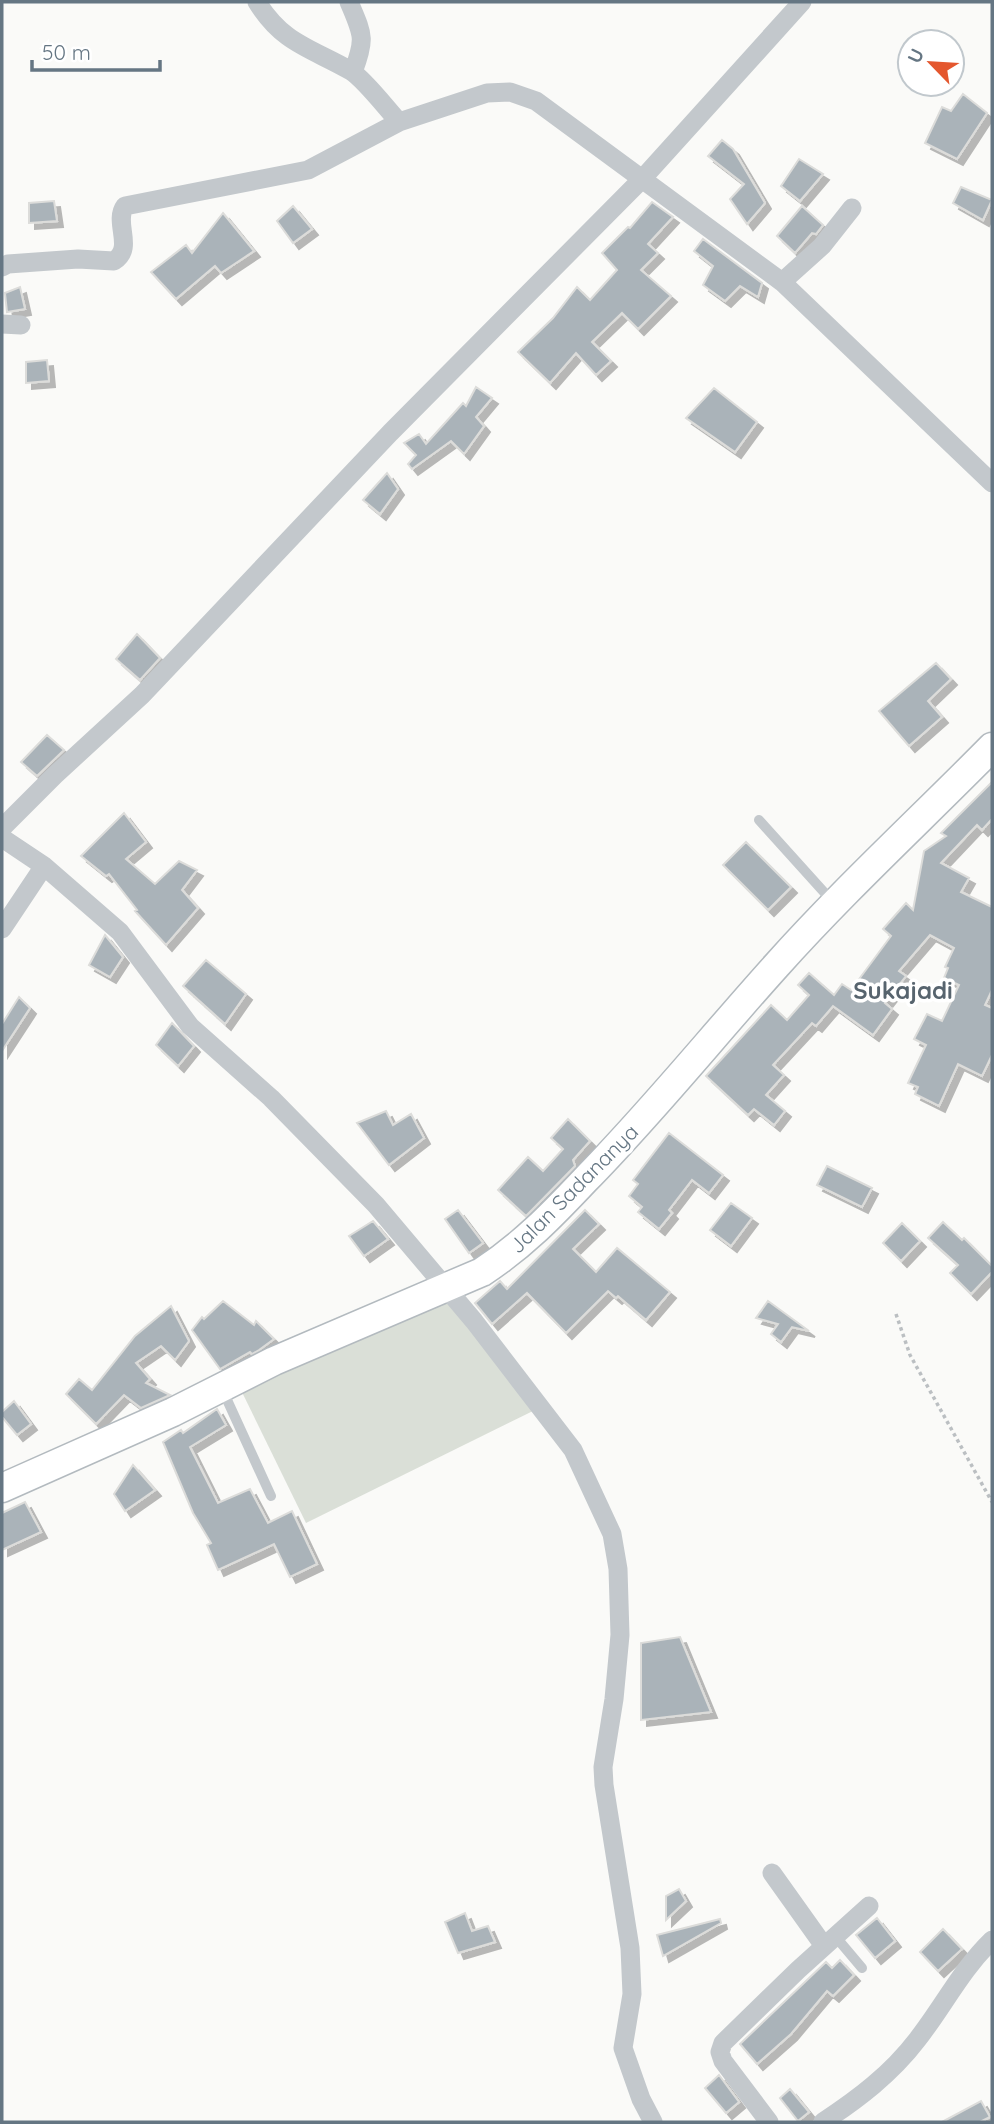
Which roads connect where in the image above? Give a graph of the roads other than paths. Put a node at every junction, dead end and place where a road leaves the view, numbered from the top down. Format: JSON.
{"nodes":[{"id":1,"x":257,"y":2,"type":"edge"},
{"id":2,"x":349,"y":2,"type":"edge"},
{"id":3,"x":802,"y":2,"type":"edge"},
{"id":4,"x":353,"y":72,"type":"junction"},
{"id":5,"x":399,"y":122,"type":"junction"},
{"id":6,"x":643,"y":178,"type":"junction"},
{"id":7,"x":852,"y":208,"type":"dead end"},
{"id":8,"x":2,"y":267,"type":"edge"},
{"id":9,"x":782,"y":282,"type":"junction"},
{"id":10,"x":992,"y":484,"type":"edge"},
{"id":11,"x":992,"y":747,"type":"edge"},
{"id":12,"x":759,"y":820,"type":"dead end"},
{"id":13,"x":2,"y":828,"type":"edge"},
{"id":14,"x":2,"y":838,"type":"edge"},
{"id":15,"x":44,"y":866,"type":"junction"},
{"id":16,"x":835,"y":904,"type":"junction"},
{"id":17,"x":2,"y":929,"type":"edge"},
{"id":18,"x":446,"y":1287,"type":"junction"},
{"id":19,"x":221,"y":1388,"type":"junction"},
{"id":20,"x":2,"y":1488,"type":"edge"},
{"id":21,"x":271,"y":1496,"type":"dead end"},
{"id":22,"x":772,"y":1873,"type":"dead end"},
{"id":23,"x":869,"y":1906,"type":"dead end"},
{"id":24,"x":992,"y":1940,"type":"edge"},
{"id":25,"x":830,"y":1941,"type":"junction"},
{"id":26,"x":862,"y":1968,"type":"dead end"},
{"id":27,"x":653,"y":2122,"type":"edge"},
{"id":28,"x":769,"y":2122,"type":"edge"},
{"id":29,"x":823,"y":2122,"type":"edge"}],
"edges":[{"from":1,"to":4,"type":"street"},
{"from":2,"to":4,"type":"street"},
{"from":3,"to":6,"type":"street"},
{"from":4,"to":5,"type":"street"},
{"from":5,"to":6,"type":"street"},
{"from":5,"to":8,"type":"street"},
{"from":6,"to":9,"type":"street"},
{"from":6,"to":13,"type":"street"},
{"from":7,"to":9,"type":"street"},
{"from":9,"to":10,"type":"street"},
{"from":11,"to":16,"type":"street","name":"Jalan Sadananya"},
{"from":12,"to":16,"type":"lane"},
{"from":14,"to":15,"type":"street"},
{"from":15,"to":17,"type":"street"},
{"from":15,"to":18,"type":"street"},
{"from":16,"to":18,"type":"street","name":"Jalan Sadananya"},
{"from":18,"to":19,"type":"street","name":"Jalan Sadananya"},
{"from":18,"to":27,"type":"street"},
{"from":19,"to":20,"type":"street","name":"Jalan Sadananya"},
{"from":19,"to":21,"type":"lane"},
{"from":22,"to":25,"type":"street"},
{"from":23,"to":25,"type":"street"},
{"from":24,"to":29,"type":"street"},
{"from":25,"to":26,"type":"lane"},
{"from":25,"to":28,"type":"street"}]}
